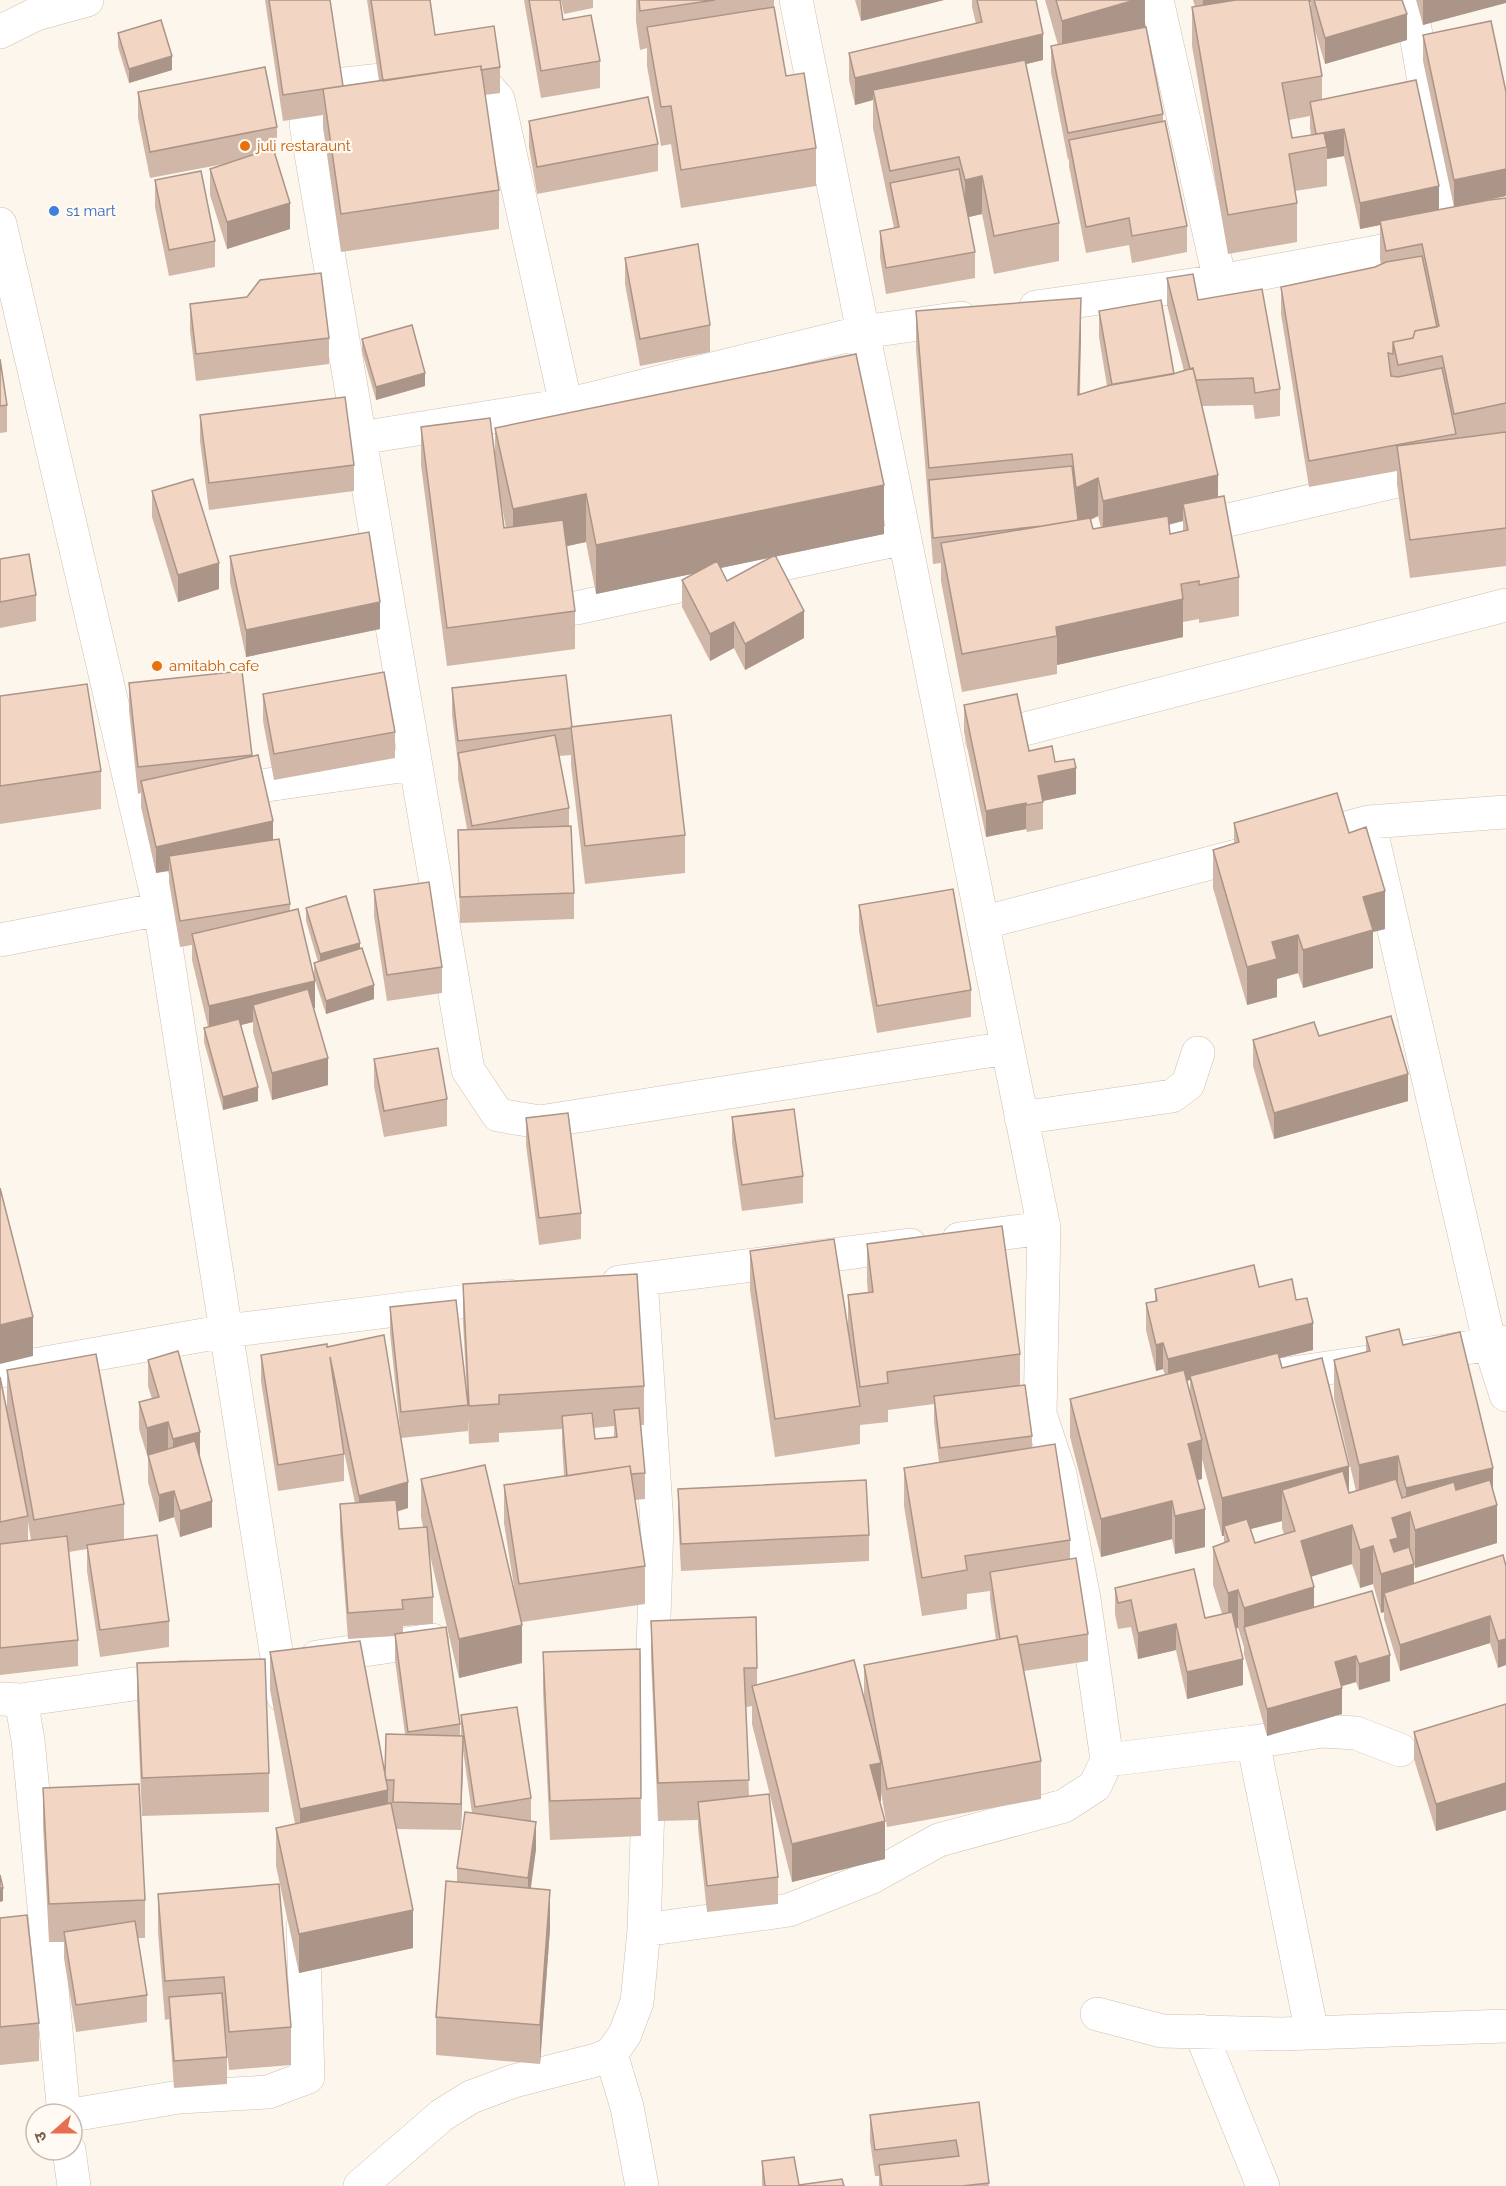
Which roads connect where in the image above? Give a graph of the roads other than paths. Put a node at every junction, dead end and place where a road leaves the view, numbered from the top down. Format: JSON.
{"nodes":[{"id":1,"x":87,"y":0,"type":"edge"},
{"id":2,"x":796,"y":0,"type":"edge"},
{"id":3,"x":1157,"y":0,"type":"edge"},
{"id":4,"x":1410,"y":0,"type":"edge"},
{"id":5,"x":0,"y":32,"type":"edge"},
{"id":6,"x":0,"y":224,"type":"edge"},
{"id":7,"x":1506,"y":228,"type":"edge"},
{"id":8,"x":1451,"y":238,"type":"junction"},
{"id":9,"x":1220,"y":281,"type":"junction"},
{"id":10,"x":863,"y":332,"type":"junction"},
{"id":11,"x":566,"y":405,"type":"junction"},
{"id":12,"x":360,"y":438,"type":"junction"},
{"id":13,"x":1506,"y":456,"type":"edge"},
{"id":14,"x":904,"y":538,"type":"junction"},
{"id":15,"x":1097,"y":549,"type":"edge"},
{"id":16,"x":1506,"y":605,"type":"edge"},
{"id":17,"x":576,"y":608,"type":"edge"},
{"id":18,"x":946,"y":749,"type":"junction"},
{"id":19,"x":416,"y":764,"type":"junction"},
{"id":20,"x":267,"y":785,"type":"edge"},
{"id":21,"x":1506,"y":812,"type":"edge"},
{"id":22,"x":1369,"y":822,"type":"junction"},
{"id":23,"x":1324,"y":834,"type":"edge"},
{"id":24,"x":1290,"y":843,"type":"edge"},
{"id":25,"x":160,"y":909,"type":"junction"},
{"id":26,"x":982,"y":923,"type":"junction"},
{"id":27,"x":0,"y":940,"type":"edge"},
{"id":28,"x":1007,"y":1048,"type":"junction"},
{"id":29,"x":1198,"y":1053,"type":"dead end"},
{"id":30,"x":1021,"y":1118,"type":"junction"},
{"id":31,"x":1044,"y":1228,"type":"junction"},
{"id":32,"x":641,"y":1279,"type":"junction"},
{"id":33,"x":593,"y":1285,"type":"edge"},
{"id":34,"x":534,"y":1293,"type":"edge"},
{"id":35,"x":226,"y":1331,"type":"junction"},
{"id":36,"x":1498,"y":1343,"type":"edge"},
{"id":37,"x":0,"y":1371,"type":"edge"},
{"id":38,"x":1249,"y":1380,"type":"edge"},
{"id":39,"x":1506,"y":1395,"type":"edge"},
{"id":40,"x":1075,"y":1408,"type":"edge"},
{"id":41,"x":1040,"y":1414,"type":"junction"},
{"id":42,"x":432,"y":1640,"type":"edge"},
{"id":43,"x":278,"y":1663,"type":"junction"},
{"id":44,"x":243,"y":1668,"type":"edge"},
{"id":45,"x":208,"y":1673,"type":"edge"},
{"id":46,"x":11,"y":1700,"type":"edge"},
{"id":47,"x":286,"y":1728,"type":"edge"},
{"id":48,"x":1253,"y":1742,"type":"junction"},
{"id":49,"x":1400,"y":1750,"type":"dead end"},
{"id":50,"x":1107,"y":1760,"type":"junction"},
{"id":51,"x":302,"y":1892,"type":"edge"},
{"id":52,"x":644,"y":1930,"type":"junction"},
{"id":53,"x":1097,"y":2014,"type":"dead end"},
{"id":54,"x":1506,"y":2026,"type":"edge"},
{"id":55,"x":1200,"y":2031,"type":"junction"},
{"id":56,"x":1312,"y":2033,"type":"junction"},
{"id":57,"x":611,"y":2054,"type":"junction"},
{"id":58,"x":63,"y":2102,"type":"edge"},
{"id":59,"x":84,"y":2113,"type":"edge"},
{"id":60,"x":71,"y":2162,"type":"edge"},
{"id":61,"x":74,"y":2186,"type":"edge"},
{"id":62,"x":360,"y":2186,"type":"edge"},
{"id":63,"x":642,"y":2186,"type":"edge"},
{"id":64,"x":1263,"y":2186,"type":"edge"}],
"edges":[{"from":1,"to":5,"type":"street"},
{"from":2,"to":10,"type":"street"},
{"from":3,"to":9,"type":"street"},
{"from":4,"to":8,"type":"street"},
{"from":6,"to":25,"type":"street"},
{"from":7,"to":8,"type":"street"},
{"from":8,"to":9,"type":"street"},
{"from":9,"to":10,"type":"street"},
{"from":10,"to":11,"type":"street"},
{"from":10,"to":14,"type":"street"},
{"from":11,"to":12,"type":"street"},
{"from":11,"to":12,"type":"street"},
{"from":12,"to":19,"type":"street"},
{"from":13,"to":15,"type":"street"},
{"from":14,"to":17,"type":"street"},
{"from":14,"to":18,"type":"street"},
{"from":16,"to":18,"type":"street"},
{"from":18,"to":26,"type":"street"},
{"from":19,"to":20,"type":"street"},
{"from":19,"to":28,"type":"street"},
{"from":21,"to":22,"type":"street"},
{"from":22,"to":23,"type":"street"},
{"from":22,"to":36,"type":"street"},
{"from":24,"to":26,"type":"street"},
{"from":25,"to":27,"type":"street"},
{"from":25,"to":35,"type":"street"},
{"from":26,"to":28,"type":"street"},
{"from":28,"to":30,"type":"street"},
{"from":29,"to":30,"type":"street"},
{"from":30,"to":31,"type":"street"},
{"from":31,"to":32,"type":"street"},
{"from":31,"to":41,"type":"street"},
{"from":32,"to":33,"type":"street"},
{"from":32,"to":52,"type":"street"},
{"from":34,"to":35,"type":"street"},
{"from":35,"to":37,"type":"street"},
{"from":35,"to":43,"type":"street"},
{"from":36,"to":38,"type":"street"},
{"from":36,"to":39,"type":"street"},
{"from":40,"to":41,"type":"street"},
{"from":41,"to":50,"type":"street"},
{"from":42,"to":43,"type":"street"},
{"from":43,"to":44,"type":"street"},
{"from":43,"to":47,"type":"street"},
{"from":45,"to":46,"type":"street"},
{"from":46,"to":58,"type":"street"},
{"from":48,"to":49,"type":"street"},
{"from":48,"to":50,"type":"street"},
{"from":48,"to":56,"type":"street"},
{"from":50,"to":52,"type":"street"},
{"from":51,"to":59,"type":"street"},
{"from":52,"to":57,"type":"street"},
{"from":53,"to":55,"type":"street"},
{"from":54,"to":56,"type":"street"},
{"from":55,"to":56,"type":"street"},
{"from":55,"to":64,"type":"street"},
{"from":57,"to":62,"type":"street"},
{"from":57,"to":63,"type":"street"},
{"from":60,"to":61,"type":"street"}]}
